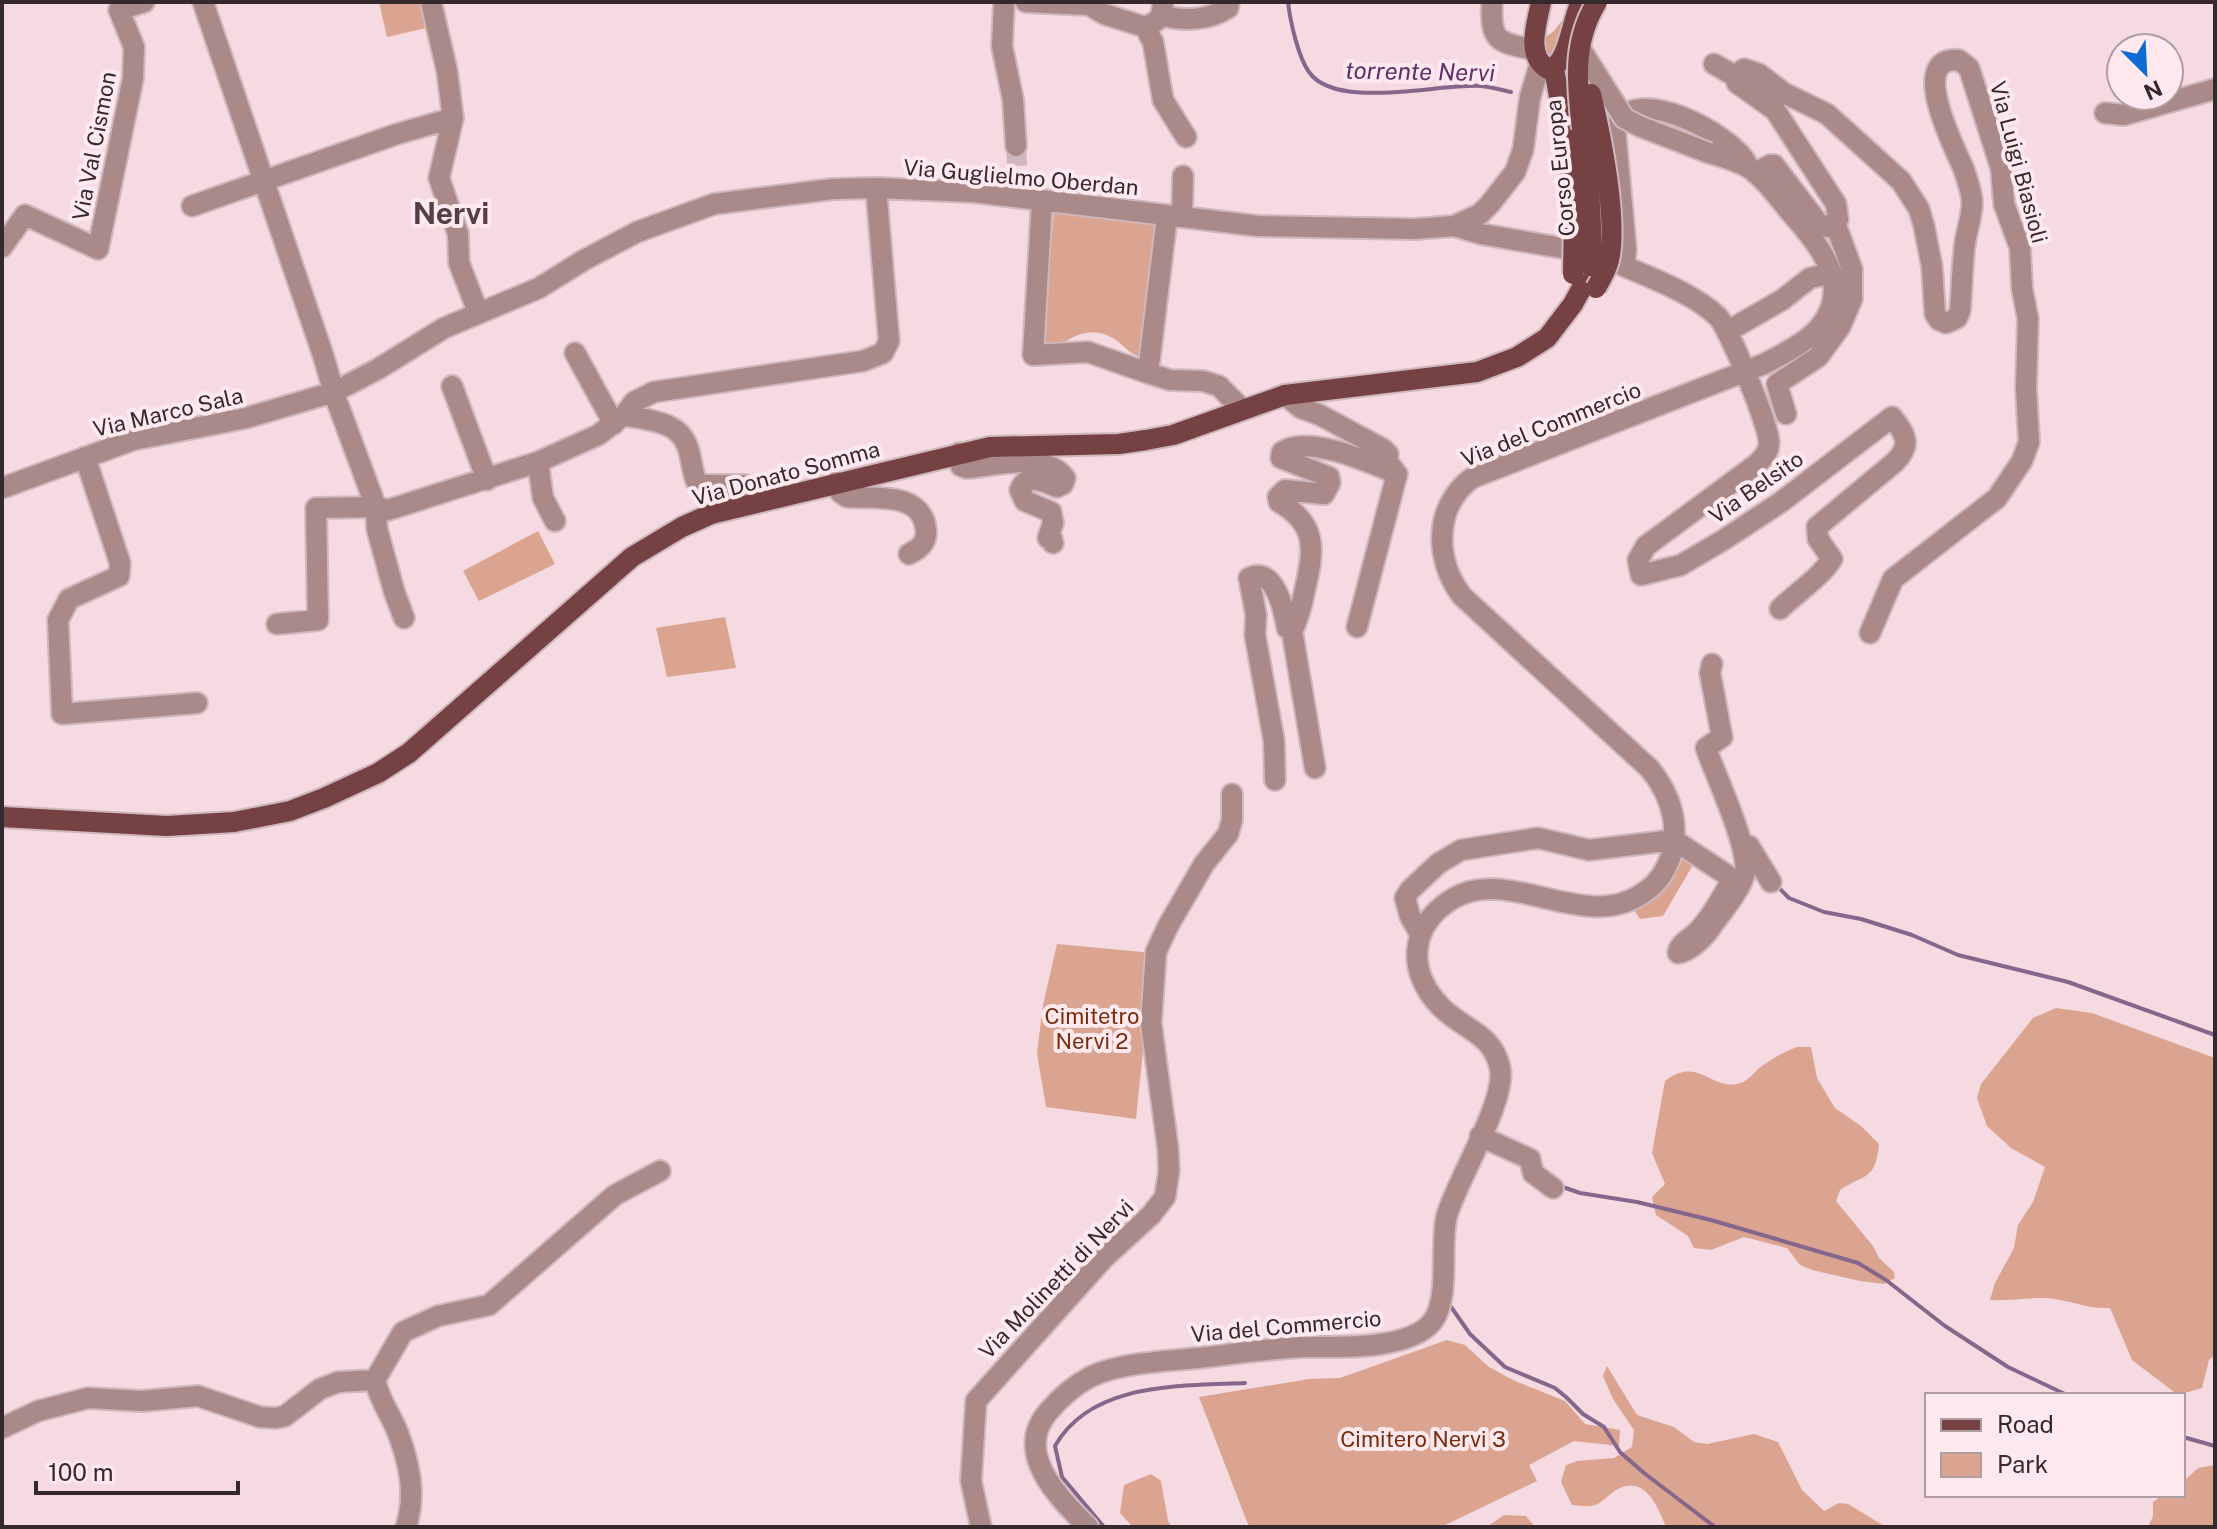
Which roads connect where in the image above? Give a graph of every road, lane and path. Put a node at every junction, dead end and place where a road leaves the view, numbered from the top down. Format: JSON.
{"nodes":[{"id":1,"x":144,"y":2,"type":"edge"},
{"id":2,"x":203,"y":2,"type":"edge"},
{"id":3,"x":431,"y":2,"type":"edge"},
{"id":4,"x":1004,"y":2,"type":"edge"},
{"id":5,"x":1026,"y":2,"type":"edge"},
{"id":6,"x":1229,"y":2,"type":"edge"},
{"id":7,"x":1492,"y":2,"type":"edge"},
{"id":8,"x":1541,"y":2,"type":"edge"},
{"id":9,"x":1581,"y":2,"type":"edge"},
{"id":10,"x":1597,"y":2,"type":"edge"},
{"id":11,"x":1089,"y":3,"type":"edge"},
{"id":12,"x":1157,"y":15,"type":"edge"},
{"id":13,"x":1571,"y":25,"type":"junction"},
{"id":14,"x":1583,"y":53,"type":"junction"},
{"id":15,"x":1714,"y":64,"type":"dead end"},
{"id":16,"x":1546,"y":69,"type":"junction"},
{"id":17,"x":1735,"y":76,"type":"junction"},
{"id":18,"x":2215,"y":89,"type":"edge"},
{"id":19,"x":2105,"y":113,"type":"dead end"},
{"id":20,"x":453,"y":118,"type":"junction"},
{"id":21,"x":1186,"y":137,"type":"dead end"},
{"id":22,"x":1016,"y":146,"type":"tunnel mouth"},
{"id":23,"x":1752,"y":170,"type":"junction"},
{"id":24,"x":1183,"y":176,"type":"dead end"},
{"id":25,"x":264,"y":181,"type":"junction"},
{"id":26,"x":876,"y":188,"type":"junction"},
{"id":27,"x":1042,"y":201,"type":"junction"},
{"id":28,"x":192,"y":206,"type":"dead end"},
{"id":29,"x":1175,"y":217,"type":"junction"},
{"id":30,"x":1835,"y":223,"type":"junction"},
{"id":31,"x":1454,"y":226,"type":"junction"},
{"id":32,"x":2,"y":247,"type":"edge"},
{"id":33,"x":1568,"y":249,"type":"dead end"},
{"id":34,"x":1581,"y":270,"type":"junction"},
{"id":35,"x":1832,"y":273,"type":"junction"},
{"id":36,"x":478,"y":312,"type":"junction"},
{"id":37,"x":1559,"y":325,"type":"junction"},
{"id":38,"x":1728,"y":331,"type":"junction"},
{"id":39,"x":575,"y":353,"type":"dead end"},
{"id":40,"x":1148,"y":373,"type":"junction"},
{"id":41,"x":1744,"y":373,"type":"junction"},
{"id":42,"x":452,"y":386,"type":"dead end"},
{"id":43,"x":335,"y":395,"type":"junction"},
{"id":44,"x":1285,"y":395,"type":"junction"},
{"id":45,"x":1241,"y":408,"type":"junction"},
{"id":46,"x":1786,"y":414,"type":"dead end"},
{"id":47,"x":619,"y":419,"type":"junction"},
{"id":48,"x":959,"y":453,"type":"junction"},
{"id":49,"x":85,"y":457,"type":"junction"},
{"id":50,"x":538,"y":462,"type":"junction"},
{"id":51,"x":1397,"y":474,"type":"junction"},
{"id":52,"x":487,"y":480,"type":"junction"},
{"id":53,"x":836,"y":482,"type":"junction"},
{"id":54,"x":2,"y":488,"type":"edge"},
{"id":55,"x":782,"y":496,"type":"junction"},
{"id":56,"x":372,"y":498,"type":"junction"},
{"id":57,"x":555,"y":521,"type":"dead end"},
{"id":58,"x":1053,"y":543,"type":"dead end"},
{"id":59,"x":909,"y":554,"type":"dead end"},
{"id":60,"x":1780,"y":609,"type":"dead end"},
{"id":61,"x":404,"y":618,"type":"dead end"},
{"id":62,"x":277,"y":624,"type":"dead end"},
{"id":63,"x":1357,"y":627,"type":"dead end"},
{"id":64,"x":1292,"y":631,"type":"junction"},
{"id":65,"x":1870,"y":633,"type":"dead end"},
{"id":66,"x":1712,"y":664,"type":"dead end"},
{"id":67,"x":197,"y":703,"type":"dead end"},
{"id":68,"x":1315,"y":768,"type":"dead end"},
{"id":69,"x":1275,"y":780,"type":"dead end"},
{"id":70,"x":1232,"y":794,"type":"dead end"},
{"id":71,"x":2,"y":817,"type":"edge"},
{"id":72,"x":1739,"y":834,"type":"junction"},
{"id":73,"x":1674,"y":840,"type":"junction"},
{"id":74,"x":1771,"y":882,"type":"dead end"},
{"id":75,"x":1420,"y":934,"type":"junction"},
{"id":76,"x":1486,"y":1139,"type":"junction"},
{"id":77,"x":660,"y":1171,"type":"dead end"},
{"id":78,"x":1553,"y":1188,"type":"dead end"},
{"id":79,"x":376,"y":1382,"type":"junction"},
{"id":80,"x":2,"y":1428,"type":"edge"},
{"id":81,"x":406,"y":1527,"type":"edge"},
{"id":82,"x":981,"y":1527,"type":"edge"},
{"id":83,"x":1088,"y":1527,"type":"edge"}],
"edges":[{"from":1,"to":32,"type":"street","name":"Via Val Cismon"},
{"from":2,"to":25,"type":"street"},
{"from":3,"to":20,"type":"street"},
{"from":4,"to":22,"type":"street"},
{"from":5,"to":11,"type":"street"},
{"from":6,"to":12,"type":"street"},
{"from":7,"to":16,"type":"street"},
{"from":8,"to":16,"type":"main road","name":"Via Guglielmo Oberdan"},
{"from":9,"to":13,"type":"main road"},
{"from":10,"to":34,"type":"main road","name":"Corso Europa","bridge":true},
{"from":11,"to":12,"type":"street"},
{"from":12,"to":21,"type":"street"},
{"from":13,"to":14,"type":"main road"},
{"from":13,"to":16,"type":"main road"},
{"from":14,"to":23,"type":"street","bridge":true},
{"from":14,"to":37,"type":"main road","name":"Via Donato Somma","bridge":true},
{"from":15,"to":17,"type":"street","name":"Via Luigi Biasioli"},
{"from":16,"to":31,"type":"street","name":"Via Guglielmo Oberdan"},
{"from":16,"to":34,"type":"main road","bridge":true},
{"from":17,"to":30,"type":"street","name":"Via Luigi Biasioli"},
{"from":17,"to":65,"type":"street","name":"Via Luigi Biasioli"},
{"from":18,"to":19,"type":"street"},
{"from":20,"to":25,"type":"street"},
{"from":20,"to":36,"type":"street"},
{"from":23,"to":30,"type":"street"},
{"from":23,"to":35,"type":"street"},
{"from":23,"to":38,"type":"street"},
{"from":24,"to":29,"type":"street"},
{"from":25,"to":28,"type":"street"},
{"from":25,"to":43,"type":"street"},
{"from":26,"to":27,"type":"street","name":"Via Guglielmo Oberdan"},
{"from":26,"to":36,"type":"street","name":"Via Guglielmo Oberdan"},
{"from":26,"to":47,"type":"street"},
{"from":27,"to":29,"type":"street","name":"Via Guglielmo Oberdan"},
{"from":27,"to":40,"type":"street"},
{"from":29,"to":31,"type":"street","name":"Via Guglielmo Oberdan"},
{"from":29,"to":40,"type":"street"},
{"from":30,"to":46,"type":"street","name":"Via Luigi Biasioli"},
{"from":31,"to":33,"type":"street"},
{"from":34,"to":37,"type":"main road","name":"Corso Europa"},
{"from":35,"to":38,"type":"street"},
{"from":35,"to":41,"type":"street","name":"Via del Commercio"},
{"from":36,"to":43,"type":"street","name":"Via Guglielmo Oberdan"},
{"from":37,"to":44,"type":"main road","name":"Via Donato Somma"},
{"from":38,"to":41,"type":"street"},
{"from":39,"to":47,"type":"street"},
{"from":40,"to":45,"type":"street"},
{"from":41,"to":60,"type":"street","name":"Via Belsito"},
{"from":41,"to":73,"type":"street","name":"Via del Commercio"},
{"from":42,"to":52,"type":"street"},
{"from":43,"to":49,"type":"street","name":"Via Marco Sala"},
{"from":43,"to":56,"type":"street"},
{"from":44,"to":45,"type":"main road","name":"Via Donato Somma"},
{"from":44,"to":51,"type":"street"},
{"from":45,"to":48,"type":"main road","name":"Via Donato Somma"},
{"from":47,"to":50,"type":"street"},
{"from":47,"to":55,"type":"street"},
{"from":48,"to":53,"type":"main road","name":"Via Donato Somma"},
{"from":48,"to":58,"type":"street"},
{"from":49,"to":54,"type":"street","name":"Via Marco Sala"},
{"from":49,"to":67,"type":"street"},
{"from":50,"to":52,"type":"street"},
{"from":50,"to":57,"type":"street"},
{"from":51,"to":63,"type":"street"},
{"from":51,"to":64,"type":"street"},
{"from":52,"to":56,"type":"street"},
{"from":53,"to":55,"type":"main road","name":"Via Donato Somma"},
{"from":53,"to":59,"type":"street"},
{"from":55,"to":71,"type":"main road","name":"Via Donato Somma"},
{"from":56,"to":61,"type":"street"},
{"from":56,"to":62,"type":"street"},
{"from":64,"to":68,"type":"street"},
{"from":64,"to":69,"type":"street"},
{"from":66,"to":72,"type":"street"},
{"from":70,"to":82,"type":"street","name":"Via Molinetti di Nervi"},
{"from":72,"to":73,"type":"street"},
{"from":72,"to":74,"type":"street"},
{"from":73,"to":75,"type":"street","name":"Via del Commercio"},
{"from":73,"to":75,"type":"street","name":"Via del Commercio"},
{"from":75,"to":76,"type":"street","name":"Via del Commercio"},
{"from":76,"to":78,"type":"street"},
{"from":76,"to":83,"type":"street","name":"Via del Commercio"},
{"from":77,"to":79,"type":"street"},
{"from":79,"to":80,"type":"street"},
{"from":79,"to":81,"type":"street"}]}
